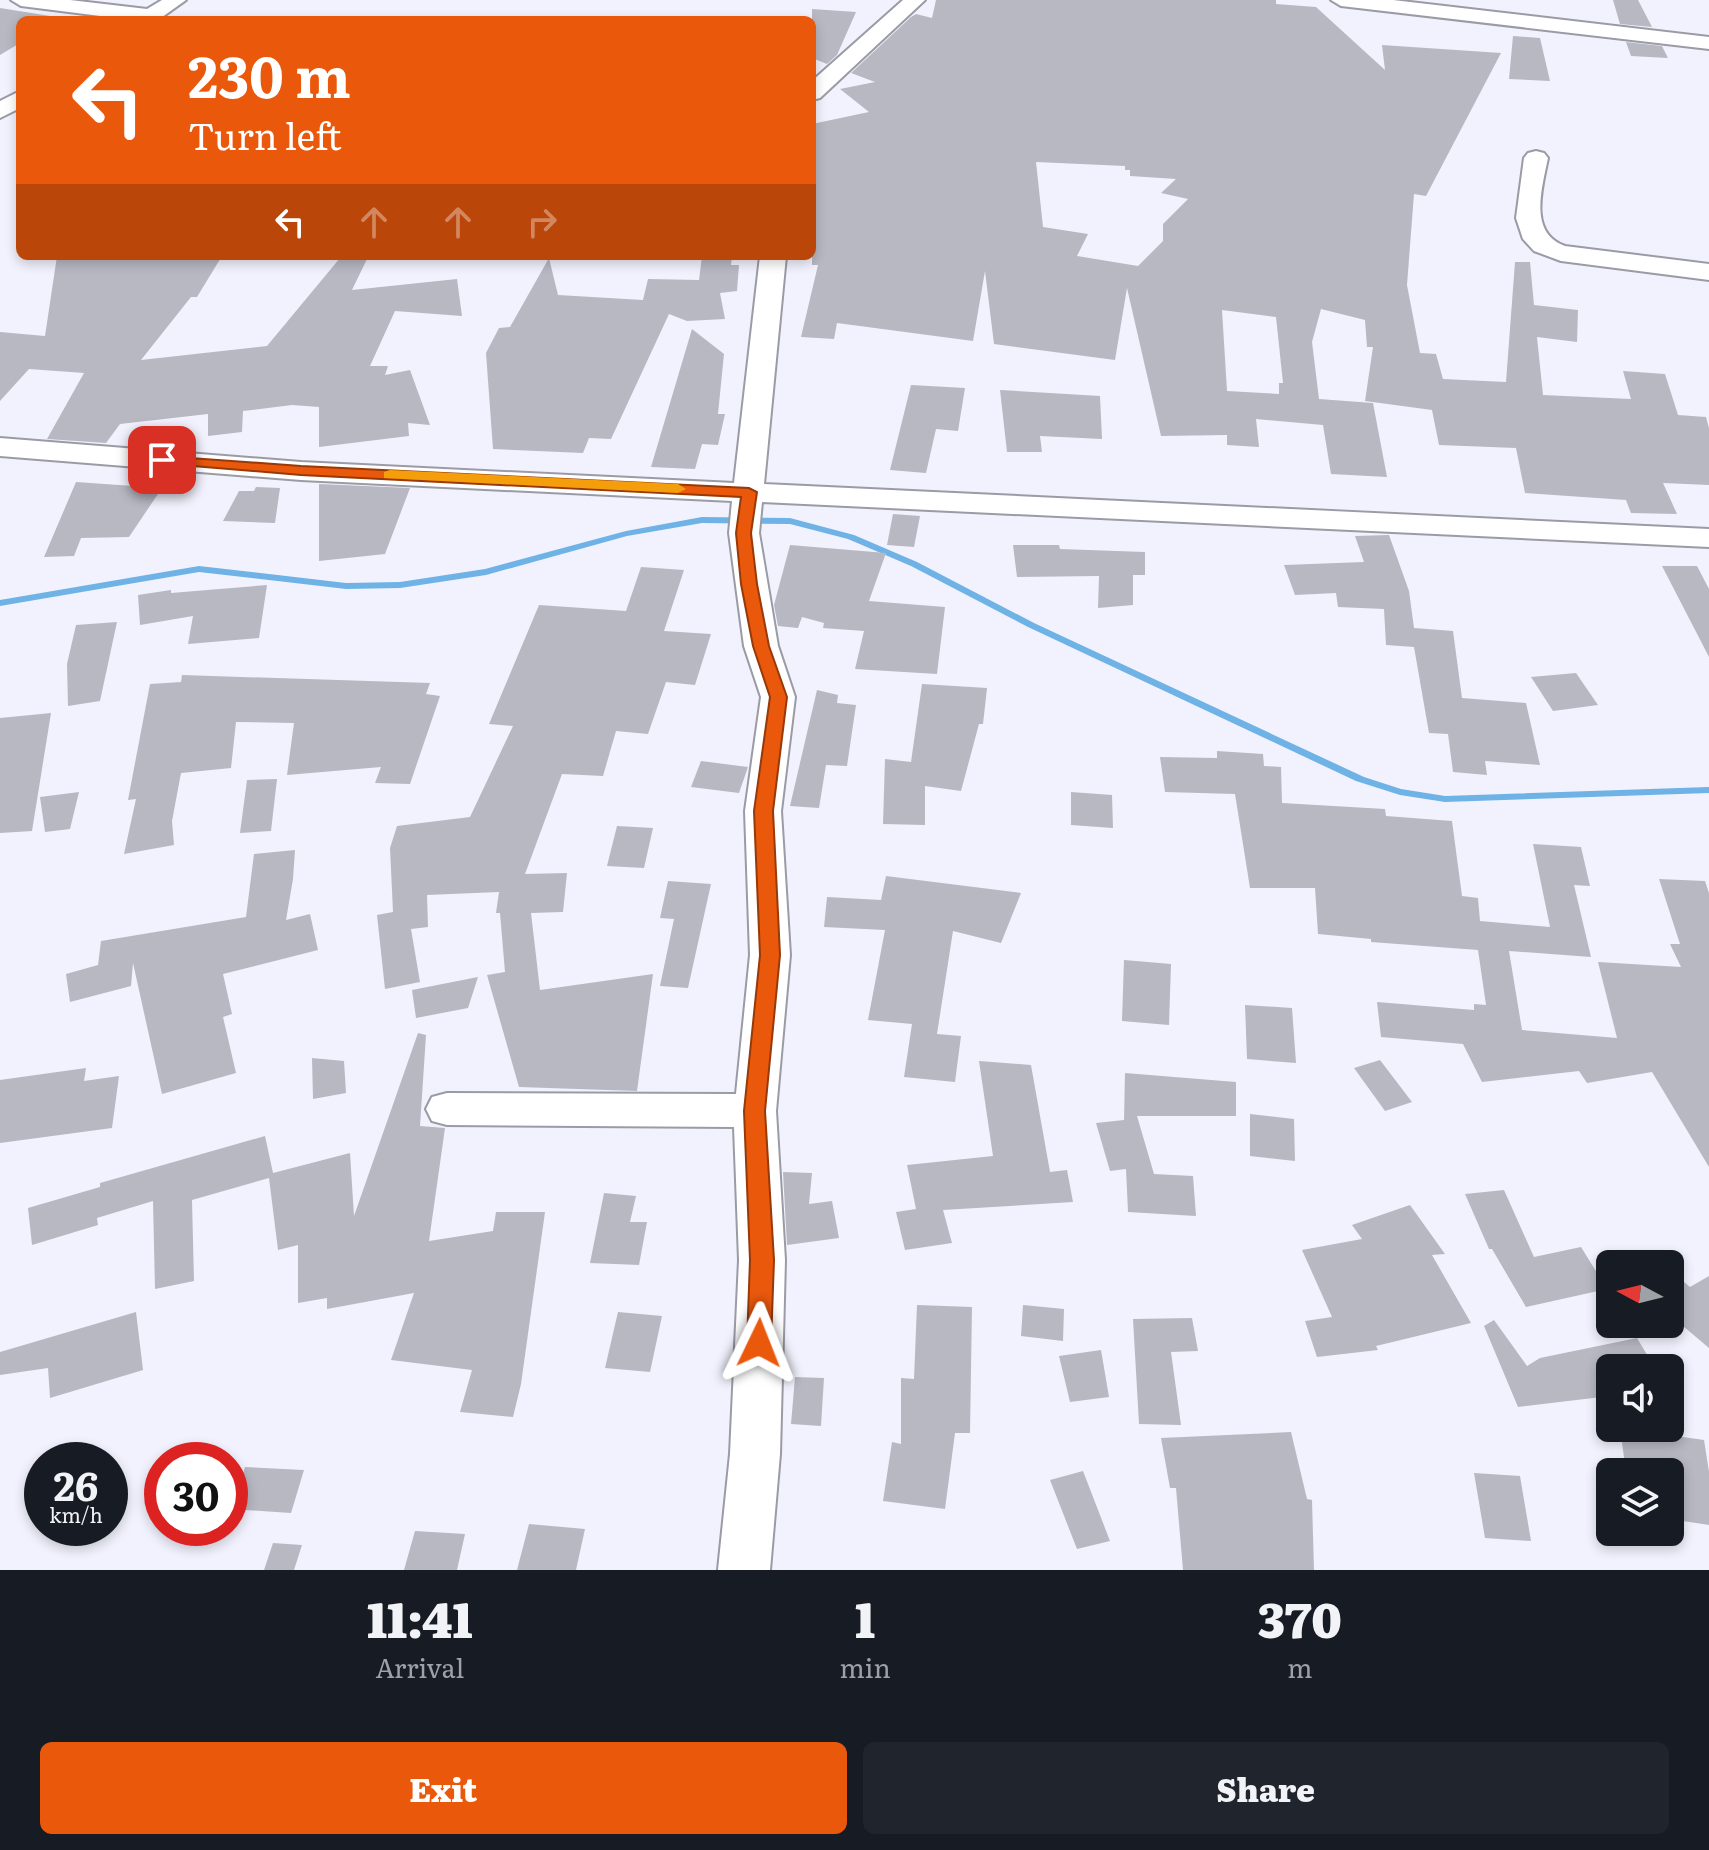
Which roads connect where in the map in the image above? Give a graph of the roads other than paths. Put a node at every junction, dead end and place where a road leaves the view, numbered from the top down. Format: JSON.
{"nodes":[{"id":1,"x":21,"y":0,"type":"edge"},
{"id":2,"x":176,"y":0,"type":"edge"},
{"id":3,"x":915,"y":0,"type":"edge"},
{"id":4,"x":1341,"y":0,"type":"edge"},
{"id":5,"x":133,"y":16,"type":"edge"},
{"id":6,"x":150,"y":16,"type":"edge"},
{"id":7,"x":1709,"y":43,"type":"edge"},
{"id":8,"x":816,"y":89,"type":"edge"},
{"id":9,"x":1536,"y":158,"type":"dead end"},
{"id":10,"x":773,"y":260,"type":"edge"},
{"id":11,"x":1709,"y":272,"type":"edge"},
{"id":12,"x":0,"y":447,"type":"edge"},
{"id":13,"x":746,"y":510,"type":"junction"},
{"id":14,"x":1709,"y":538,"type":"edge"},
{"id":15,"x":447,"y":1109,"type":"dead end"},
{"id":16,"x":755,"y":1111,"type":"junction"},
{"id":17,"x":744,"y":1570,"type":"edge"}],
"edges":[{"from":1,"to":5,"type":"street"},
{"from":2,"to":6,"type":"street"},
{"from":3,"to":8,"type":"street"},
{"from":4,"to":7,"type":"street"},
{"from":9,"to":11,"type":"street"},
{"from":10,"to":13,"type":"street"},
{"from":12,"to":13,"type":"street"},
{"from":13,"to":14,"type":"street"},
{"from":13,"to":16,"type":"street"},
{"from":15,"to":16,"type":"street"},
{"from":16,"to":17,"type":"street"}]}
